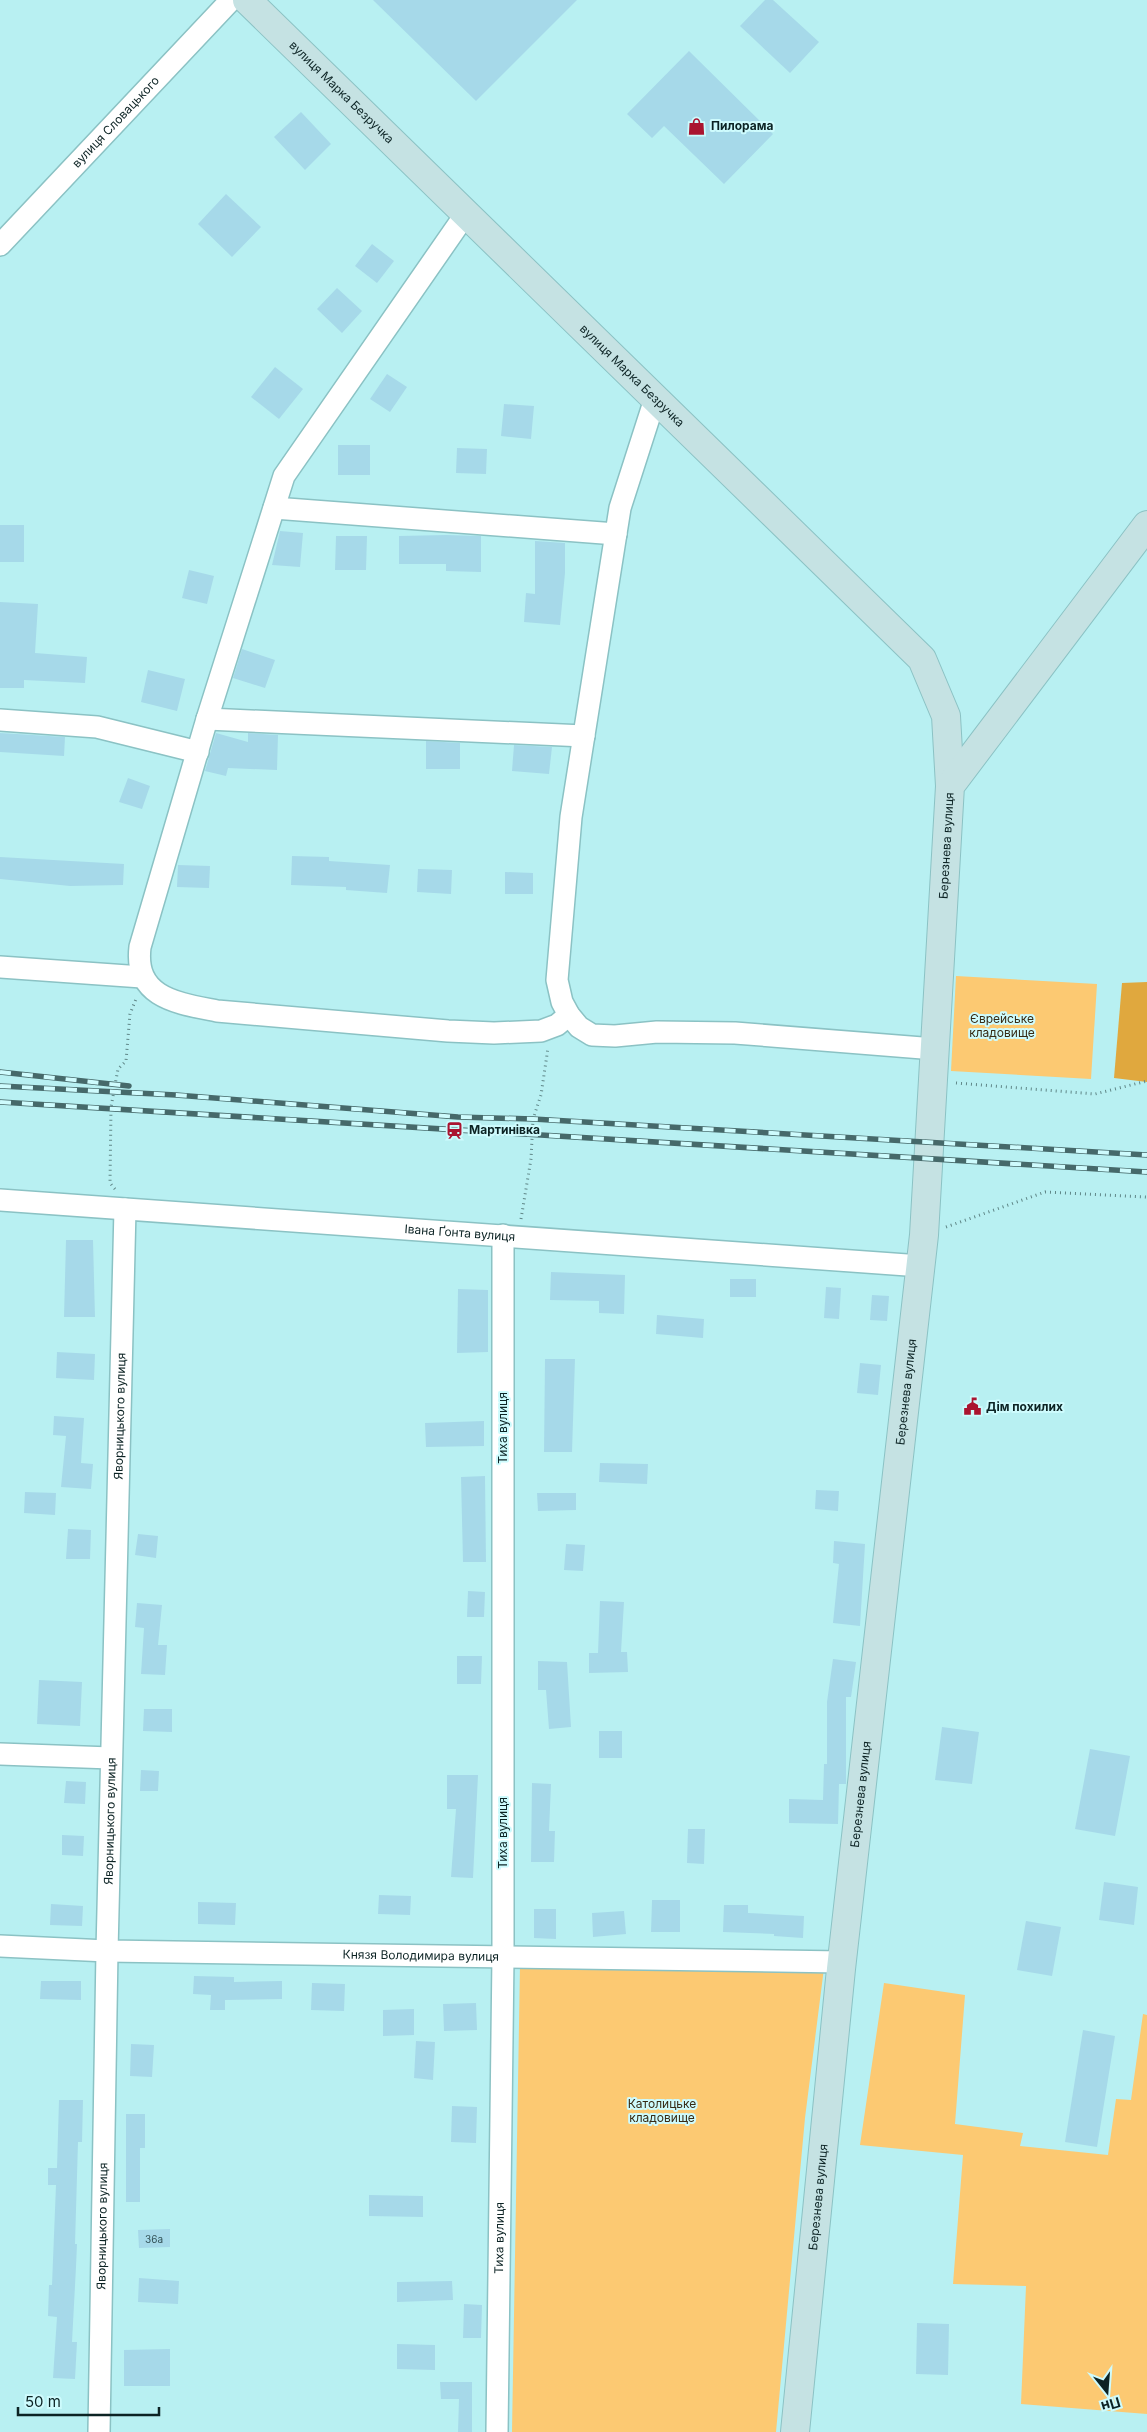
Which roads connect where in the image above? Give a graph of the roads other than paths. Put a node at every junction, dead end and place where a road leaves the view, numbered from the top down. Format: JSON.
{"nodes":[{"id":1,"x":231,"y":0,"type":"edge"},
{"id":2,"x":247,"y":0,"type":"edge"},
{"id":3,"x":465,"y":215,"type":"junction"},
{"id":4,"x":0,"y":245,"type":"edge"},
{"id":5,"x":655,"y":400,"type":"junction"},
{"id":6,"x":274,"y":508,"type":"junction"},
{"id":7,"x":1147,"y":525,"type":"edge"},
{"id":8,"x":616,"y":534,"type":"junction"},
{"id":9,"x":207,"y":719,"type":"junction"},
{"id":10,"x":0,"y":720,"type":"edge"},
{"id":11,"x":584,"y":736,"type":"junction"},
{"id":12,"x":198,"y":752,"type":"junction"},
{"id":13,"x":950,"y":786,"type":"junction"},
{"id":14,"x":0,"y":967,"type":"edge"},
{"id":15,"x":142,"y":977,"type":"junction"},
{"id":16,"x":563,"y":1020,"type":"junction"},
{"id":17,"x":935,"y":1049,"type":"junction"},
{"id":18,"x":0,"y":1200,"type":"edge"},
{"id":19,"x":125,"y":1209,"type":"junction"},
{"id":20,"x":512,"y":1236,"type":"junction"},
{"id":21,"x":921,"y":1266,"type":"junction"},
{"id":22,"x":0,"y":1754,"type":"edge"},
{"id":23,"x":112,"y":1758,"type":"junction"},
{"id":24,"x":0,"y":1946,"type":"edge"},
{"id":25,"x":107,"y":1952,"type":"junction"},
{"id":26,"x":503,"y":1957,"type":"junction"},
{"id":27,"x":842,"y":1962,"type":"junction"},
{"id":28,"x":99,"y":2432,"type":"edge"},
{"id":29,"x":497,"y":2432,"type":"edge"},
{"id":30,"x":795,"y":2432,"type":"edge"}],
"edges":[{"from":1,"to":4,"type":"street","name":"вулиця Словацького"},
{"from":2,"to":3,"type":"main road","name":"вулиця Марка Безручка"},
{"from":3,"to":5,"type":"main road","name":"вулиця Марка Безручка"},
{"from":3,"to":6,"type":"street"},
{"from":5,"to":8,"type":"street"},
{"from":5,"to":13,"type":"main road","name":"вулиця Марка Безручка"},
{"from":6,"to":8,"type":"street"},
{"from":6,"to":9,"type":"street"},
{"from":7,"to":13,"type":"main road","name":"Березнева вулиця"},
{"from":8,"to":11,"type":"street"},
{"from":9,"to":11,"type":"street"},
{"from":9,"to":12,"type":"street"},
{"from":10,"to":12,"type":"street"},
{"from":11,"to":16,"type":"street"},
{"from":12,"to":15,"type":"street"},
{"from":13,"to":17,"type":"main road","name":"Березнева вулиця"},
{"from":14,"to":15,"type":"street"},
{"from":15,"to":16,"type":"street"},
{"from":16,"to":17,"type":"street"},
{"from":17,"to":21,"type":"main road","name":"Березнева вулиця"},
{"from":18,"to":19,"type":"street","name":"Івана Ґонта вулиця"},
{"from":19,"to":20,"type":"street","name":"Івана Ґонта вулиця"},
{"from":19,"to":23,"type":"street","name":"Яворницького вулиця"},
{"from":20,"to":21,"type":"street","name":"Івана Ґонта вулиця"},
{"from":20,"to":26,"type":"street","name":"Тиха вулиця"},
{"from":21,"to":27,"type":"main road","name":"Березнева вулиця"},
{"from":22,"to":23,"type":"street"},
{"from":23,"to":25,"type":"street","name":"Яворницького вулиця"},
{"from":24,"to":25,"type":"street","name":"Князя Володимира вулиця"},
{"from":25,"to":26,"type":"street","name":"Князя Володимира вулиця"},
{"from":25,"to":28,"type":"street","name":"Яворницького вулиця"},
{"from":26,"to":27,"type":"street","name":"Князя Володимира вулиця"},
{"from":26,"to":29,"type":"street","name":"Тиха вулиця"},
{"from":27,"to":30,"type":"main road","name":"Березнева вулиця"}]}
